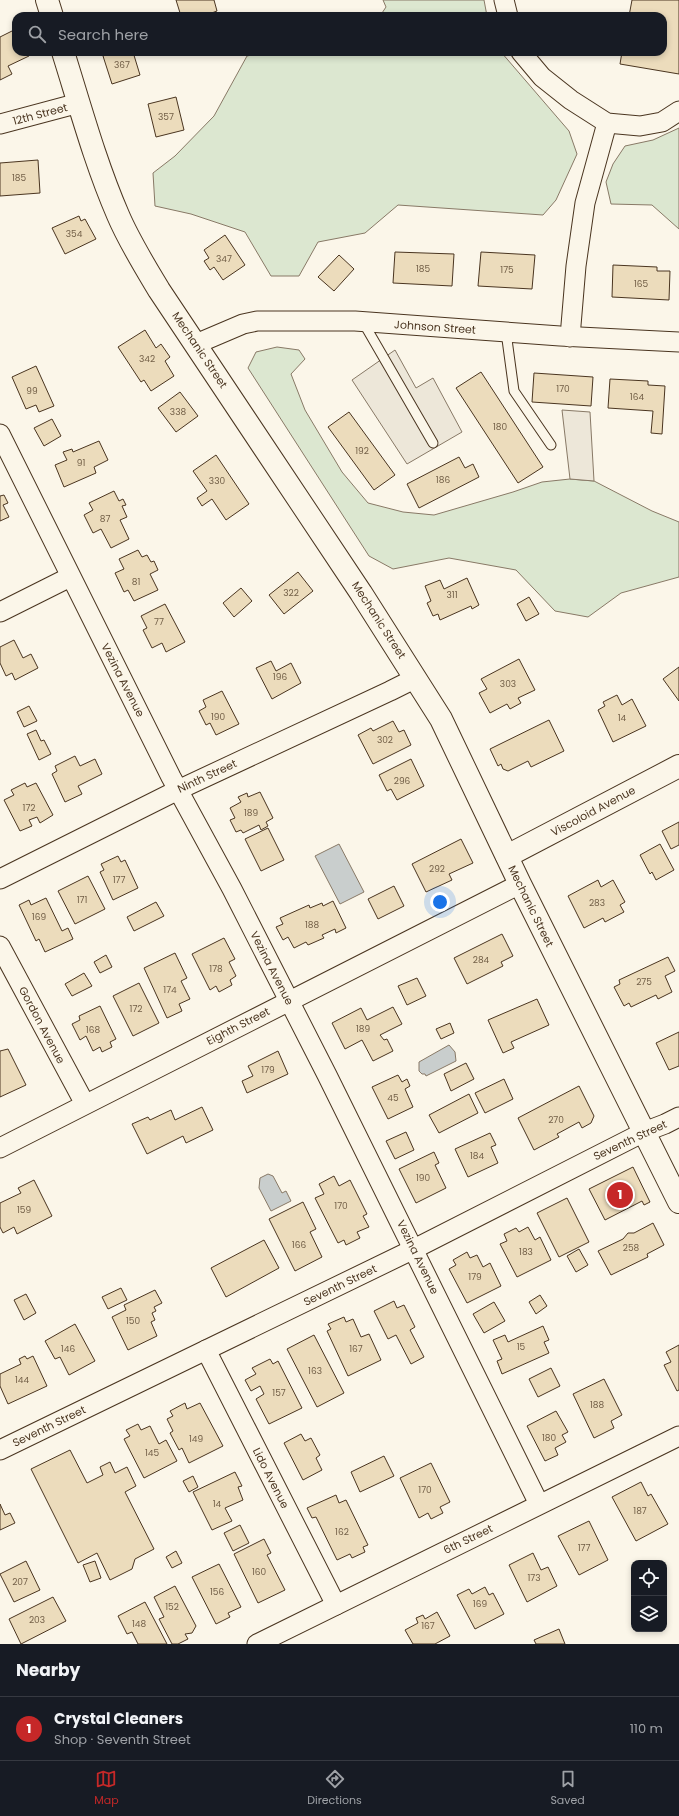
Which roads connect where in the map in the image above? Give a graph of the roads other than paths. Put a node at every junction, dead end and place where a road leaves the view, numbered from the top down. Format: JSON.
{"nodes":[{"id":1,"x":47,"y":0,"type":"edge"},
{"id":2,"x":504,"y":0,"type":"edge"},
{"id":3,"x":51,"y":12,"type":"edge"},
{"id":4,"x":507,"y":12,"type":"edge"},
{"id":5,"x":64,"y":56,"type":"edge"},
{"id":6,"x":524,"y":56,"type":"edge"},
{"id":7,"x":79,"y":103,"type":"junction"},
{"id":8,"x":679,"y":110,"type":"edge"},
{"id":9,"x":607,"y":123,"type":"junction"},
{"id":10,"x":0,"y":124,"type":"edge"},
{"id":11,"x":363,"y":322,"type":"junction"},
{"id":12,"x":506,"y":332,"type":"junction"},
{"id":13,"x":570,"y":336,"type":"junction"},
{"id":14,"x":679,"y":342,"type":"edge"},
{"id":15,"x":196,"y":344,"type":"junction"},
{"id":16,"x":0,"y":434,"type":"edge"},
{"id":17,"x":433,"y":443,"type":"dead end"},
{"id":18,"x":551,"y":445,"type":"dead end"},
{"id":19,"x":70,"y":577,"type":"junction"},
{"id":20,"x":0,"y":612,"type":"edge"},
{"id":21,"x":416,"y":678,"type":"junction"},
{"id":22,"x":679,"y":766,"type":"edge"},
{"id":23,"x":178,"y":790,"type":"junction"},
{"id":24,"x":507,"y":856,"type":"junction"},
{"id":25,"x":0,"y":879,"type":"edge"},
{"id":26,"x":520,"y":884,"type":"junction"},
{"id":27,"x":0,"y":946,"type":"edge"},
{"id":28,"x":289,"y":1000,"type":"junction"},
{"id":29,"x":85,"y":1104,"type":"junction"},
{"id":30,"x":679,"y":1117,"type":"edge"},
{"id":31,"x":644,"y":1132,"type":"junction"},
{"id":32,"x":0,"y":1148,"type":"edge"},
{"id":33,"x":679,"y":1202,"type":"edge"},
{"id":34,"x":414,"y":1249,"type":"junction"},
{"id":35,"x":206,"y":1350,"type":"junction"},
{"id":36,"x":679,"y":1436,"type":"edge"},
{"id":37,"x":0,"y":1450,"type":"edge"},
{"id":38,"x":539,"y":1504,"type":"junction"},
{"id":39,"x":336,"y":1605,"type":"junction"},
{"id":40,"x":257,"y":1644,"type":"edge"}],
"edges":[{"from":1,"to":3,"type":"main road"},
{"from":2,"to":4,"type":"street"},
{"from":5,"to":7,"type":"main road","name":"Mechanic Street"},
{"from":6,"to":9,"type":"street"},
{"from":7,"to":10,"type":"street","name":"12th Street"},
{"from":7,"to":15,"type":"main road","name":"Mechanic Street"},
{"from":8,"to":9,"type":"street"},
{"from":9,"to":13,"type":"street"},
{"from":11,"to":12,"type":"street","name":"Johnson Street"},
{"from":11,"to":15,"type":"street","name":"Johnson Street"},
{"from":11,"to":17,"type":"lane"},
{"from":12,"to":13,"type":"street","name":"Johnson Street"},
{"from":12,"to":18,"type":"lane"},
{"from":13,"to":14,"type":"street","name":"Johnson Street"},
{"from":15,"to":21,"type":"main road","name":"Mechanic Street"},
{"from":16,"to":19,"type":"street","name":"Vezina Avenue"},
{"from":19,"to":20,"type":"street"},
{"from":19,"to":23,"type":"street","name":"Vezina Avenue"},
{"from":21,"to":23,"type":"street","name":"Ninth Street"},
{"from":21,"to":24,"type":"main road","name":"Mechanic Street"},
{"from":22,"to":24,"type":"main road","name":"Viscoloid Avenue"},
{"from":23,"to":25,"type":"street","name":"Ninth Street"},
{"from":23,"to":28,"type":"street","name":"Vezina Avenue"},
{"from":24,"to":26,"type":"main road","name":"Mechanic Street"},
{"from":26,"to":28,"type":"street","name":"Eighth Street"},
{"from":26,"to":31,"type":"main road","name":"Mechanic Street"},
{"from":27,"to":29,"type":"street","name":"Gordon Avenue"},
{"from":28,"to":29,"type":"street","name":"Eighth Street"},
{"from":28,"to":34,"type":"street","name":"Vezina Avenue"},
{"from":29,"to":32,"type":"street","name":"Eighth Street"},
{"from":30,"to":31,"type":"street","name":"Seventh Street"},
{"from":31,"to":33,"type":"main road","name":"Mechanic Street"},
{"from":31,"to":34,"type":"street","name":"Seventh Street"},
{"from":34,"to":35,"type":"street","name":"Seventh Street"},
{"from":34,"to":38,"type":"street","name":"Vezina Avenue"},
{"from":35,"to":37,"type":"street","name":"Seventh Street"},
{"from":35,"to":39,"type":"street","name":"Lido Avenue"},
{"from":36,"to":38,"type":"street","name":"6th Street"},
{"from":38,"to":39,"type":"street","name":"6th Street"},
{"from":39,"to":40,"type":"street","name":"6th Street"}]}
